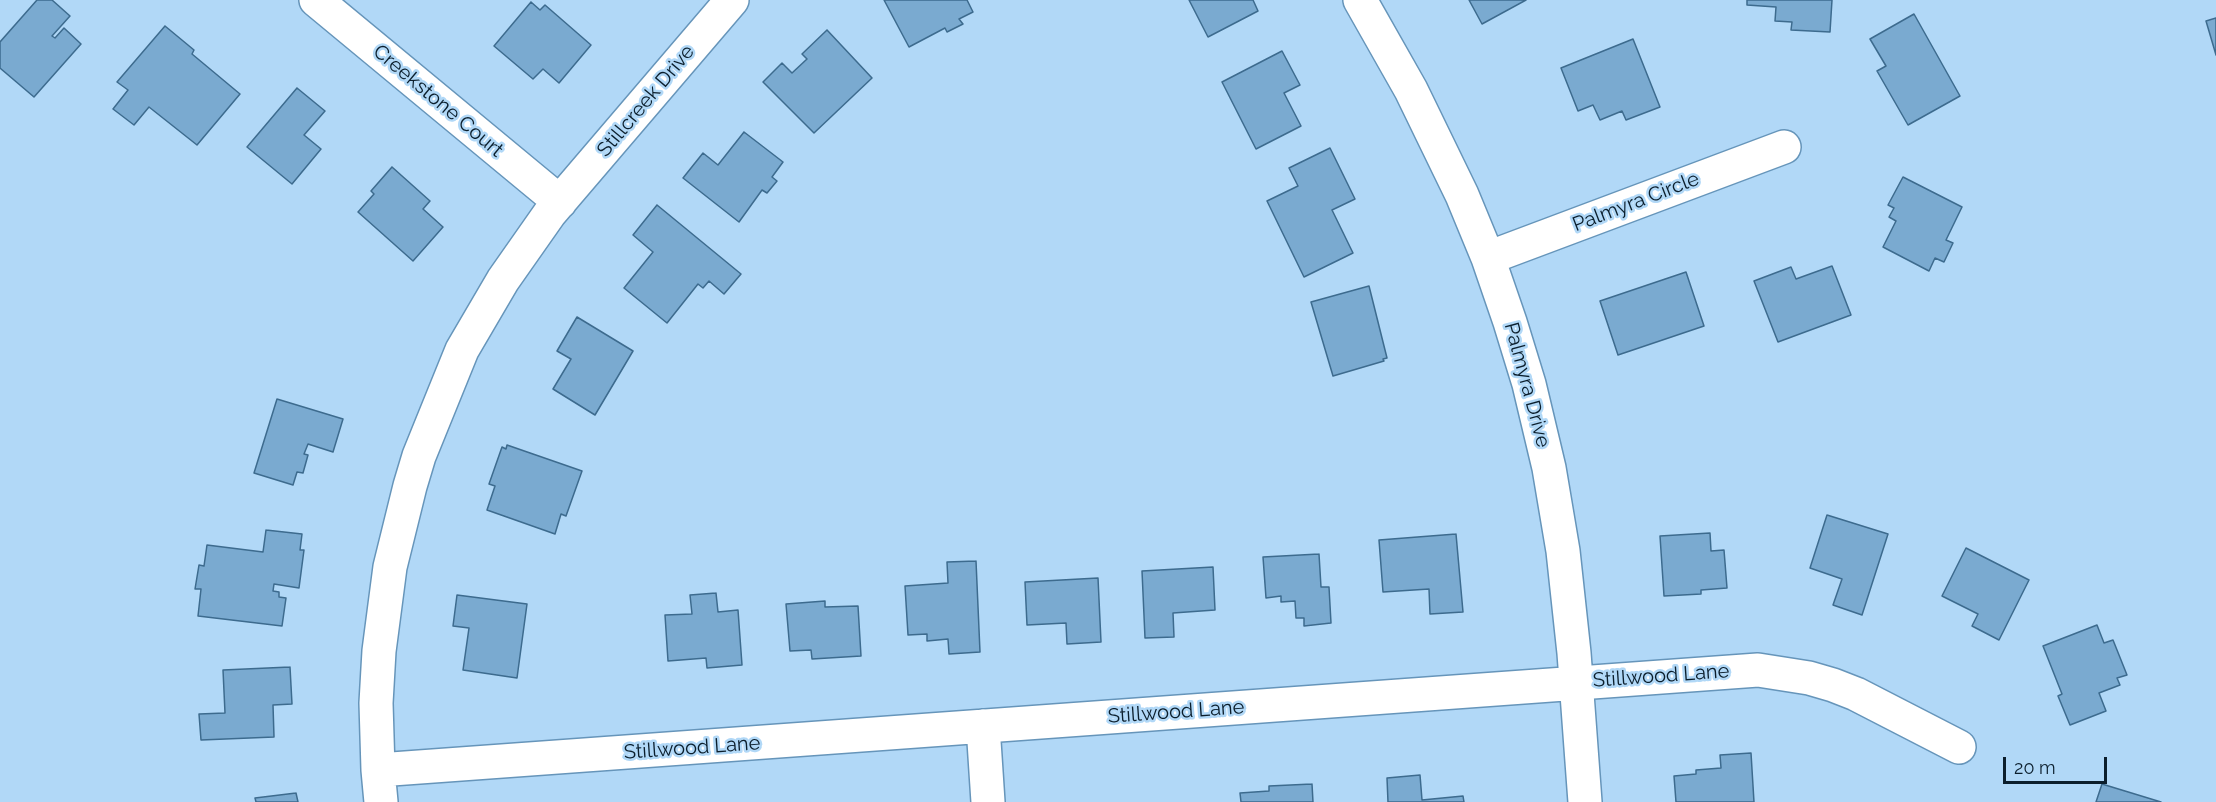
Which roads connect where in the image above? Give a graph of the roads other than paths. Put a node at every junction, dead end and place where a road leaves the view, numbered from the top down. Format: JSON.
{"nodes":[{"id":1,"x":316,"y":0,"type":"edge"},
{"id":2,"x":732,"y":0,"type":"edge"},
{"id":3,"x":1360,"y":0,"type":"edge"},
{"id":4,"x":1784,"y":147,"type":"dead end"},
{"id":5,"x":560,"y":202,"type":"junction"},
{"id":6,"x":1488,"y":258,"type":"junction"},
{"id":7,"x":1576,"y":682,"type":"junction"},
{"id":8,"x":983,"y":726,"type":"junction"},
{"id":9,"x":1959,"y":747,"type":"dead end"},
{"id":10,"x":380,"y":786,"type":"edge"},
{"id":11,"x":988,"y":802,"type":"edge"},
{"id":12,"x":1585,"y":802,"type":"edge"}],
"edges":[{"from":1,"to":5,"type":"street","name":"Creekstone Court"},
{"from":2,"to":5,"type":"street","name":"Stillcreek Drive"},
{"from":3,"to":6,"type":"street","name":"Palmyra Drive"},
{"from":4,"to":6,"type":"street","name":"Palmyra Circle"},
{"from":5,"to":10,"type":"street","name":"Stillcreek Drive"},
{"from":6,"to":7,"type":"street","name":"Palmyra Drive"},
{"from":7,"to":8,"type":"street","name":"Stillwood Lane"},
{"from":7,"to":9,"type":"street","name":"Stillwood Lane"},
{"from":7,"to":12,"type":"street","name":"Palmyra Drive"},
{"from":8,"to":10,"type":"street","name":"Stillwood Lane"},
{"from":8,"to":11,"type":"street"}]}
